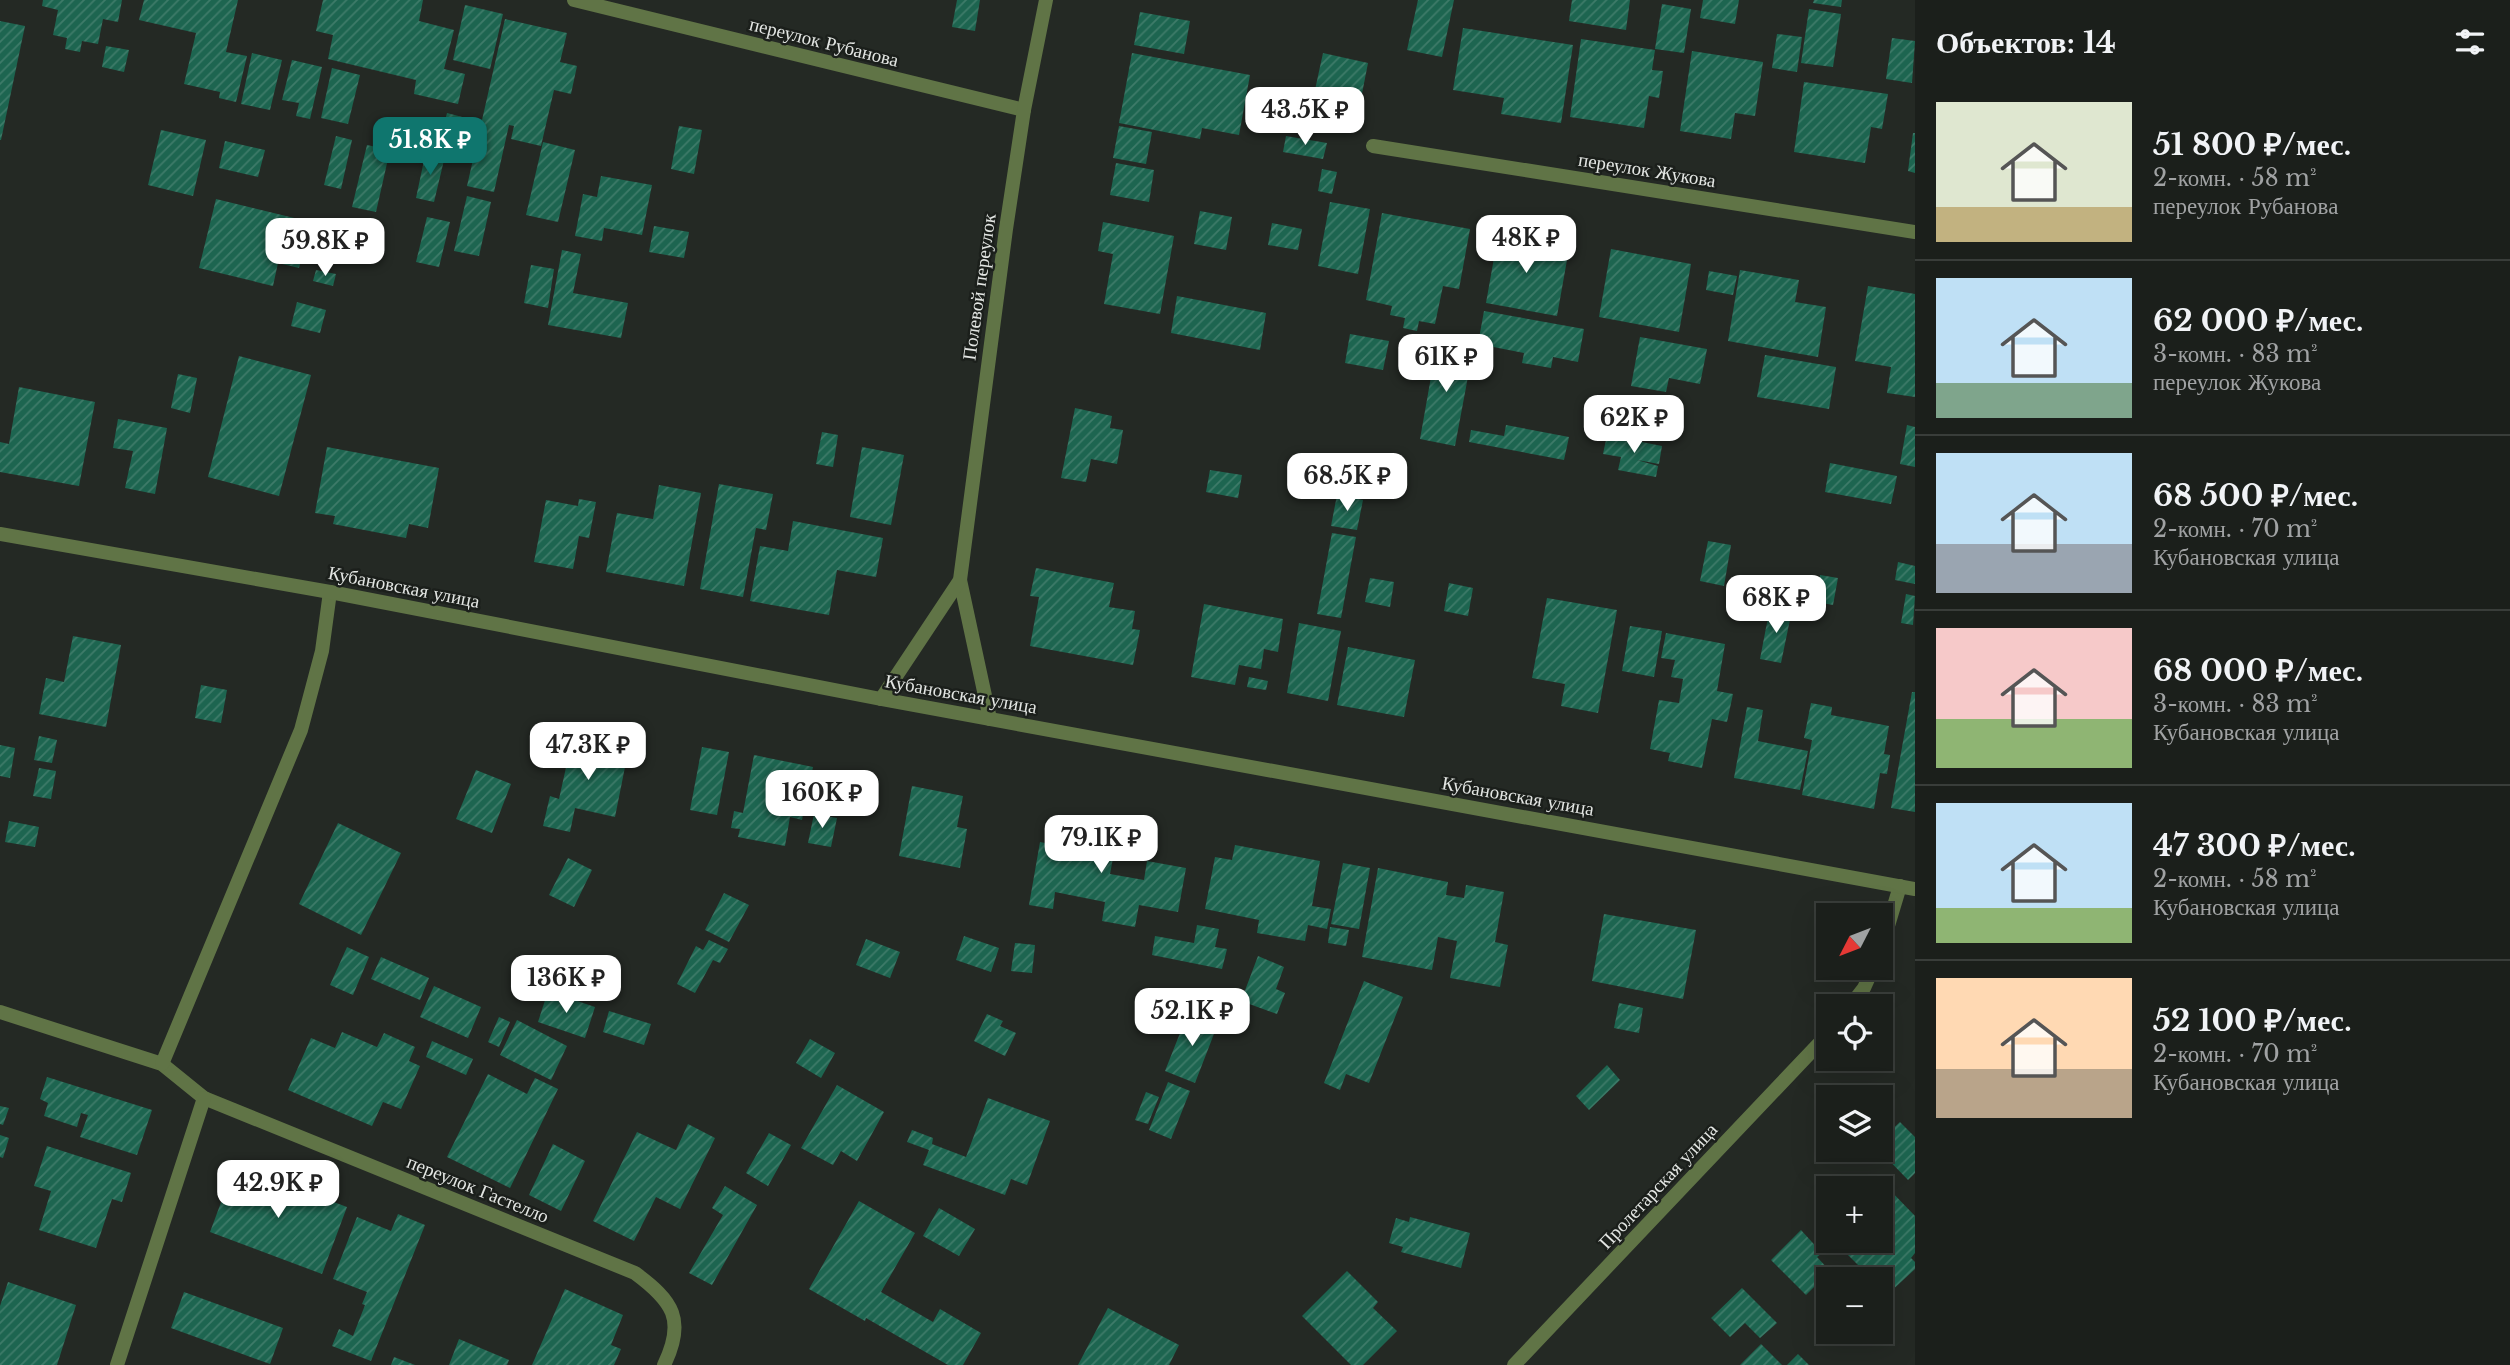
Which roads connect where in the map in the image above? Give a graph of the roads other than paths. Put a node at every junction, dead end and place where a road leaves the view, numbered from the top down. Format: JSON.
{"nodes":[{"id":1,"x":574,"y":0,"type":"edge"},
{"id":2,"x":1046,"y":0,"type":"edge"},
{"id":3,"x":1024,"y":110,"type":"junction"},
{"id":4,"x":1373,"y":146,"type":"dead end"},
{"id":5,"x":1915,"y":232,"type":"edge"},
{"id":6,"x":0,"y":534,"type":"edge"},
{"id":7,"x":960,"y":580,"type":"junction"},
{"id":8,"x":330,"y":592,"type":"junction"},
{"id":9,"x":881,"y":699,"type":"junction"},
{"id":10,"x":990,"y":719,"type":"junction"},
{"id":11,"x":1900,"y":886,"type":"junction"},
{"id":12,"x":1915,"y":889,"type":"edge"},
{"id":13,"x":1894,"y":906,"type":"edge"},
{"id":14,"x":0,"y":1012,"type":"edge"},
{"id":15,"x":1816,"y":1047,"type":"edge"},
{"id":16,"x":162,"y":1064,"type":"junction"},
{"id":17,"x":204,"y":1098,"type":"junction"},
{"id":18,"x":117,"y":1365,"type":"edge"},
{"id":19,"x":664,"y":1365,"type":"edge"},
{"id":20,"x":1514,"y":1365,"type":"edge"}],
"edges":[{"from":1,"to":3,"type":"street","name":"переулок Рубанова"},
{"from":2,"to":3,"type":"street","name":"Полевой переулок"},
{"from":3,"to":7,"type":"street","name":"Полевой переулок"},
{"from":4,"to":5,"type":"street","name":"переулок Жукова"},
{"from":6,"to":8,"type":"street","name":"Кубановская улица"},
{"from":7,"to":9,"type":"street","name":"Полевой переулок"},
{"from":7,"to":10,"type":"street","name":"Полевой переулок"},
{"from":8,"to":9,"type":"street","name":"Кубановская улица"},
{"from":8,"to":16,"type":"street"},
{"from":9,"to":10,"type":"street","name":"Кубановская улица"},
{"from":10,"to":11,"type":"street","name":"Кубановская улица"},
{"from":11,"to":12,"type":"street","name":"Кубановская улица"},
{"from":11,"to":13,"type":"street"},
{"from":14,"to":16,"type":"street","name":"переулок Гастелло"},
{"from":15,"to":20,"type":"street","name":"Пролетарская улица"},
{"from":16,"to":17,"type":"street","name":"переулок Гастелло"},
{"from":17,"to":18,"type":"street"},
{"from":17,"to":19,"type":"street","name":"переулок Гастелло"}]}
